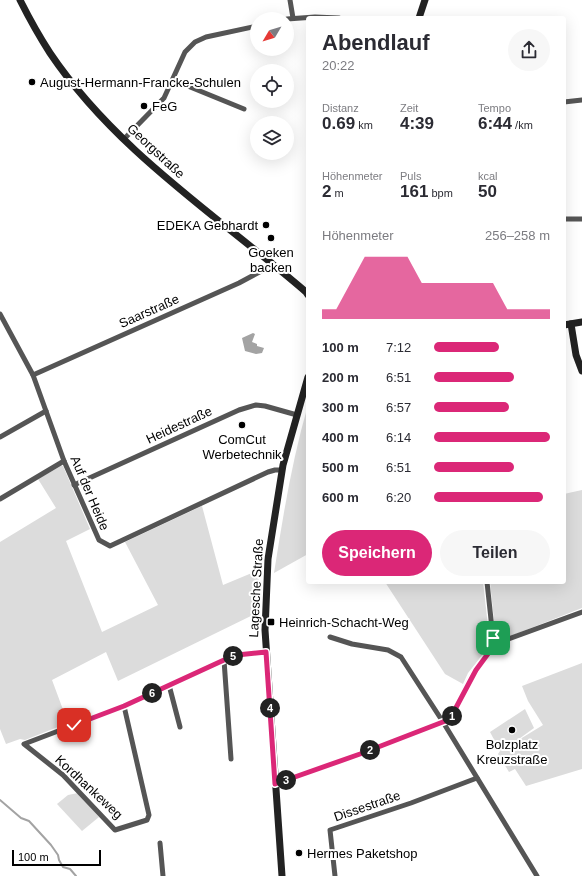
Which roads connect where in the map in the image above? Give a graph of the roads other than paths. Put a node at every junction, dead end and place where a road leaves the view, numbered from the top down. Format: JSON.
{"nodes":[{"id":1,"x":20,"y":0,"type":"edge"},
{"id":2,"x":290,"y":0,"type":"edge"},
{"id":3,"x":425,"y":0,"type":"edge"},
{"id":4,"x":292,"y":12,"type":"edge"},
{"id":5,"x":420,"y":16,"type":"edge"},
{"id":6,"x":306,"y":17,"type":"edge"},
{"id":7,"x":294,"y":18,"type":"edge"},
{"id":8,"x":250,"y":28,"type":"edge"},
{"id":9,"x":173,"y":80,"type":"junction"},
{"id":10,"x":582,"y":100,"type":"edge"},
{"id":11,"x":566,"y":102,"type":"edge"},
{"id":12,"x":244,"y":109,"type":"dead end"},
{"id":13,"x":124,"y":139,"type":"junction"},
{"id":14,"x":566,"y":219,"type":"edge"},
{"id":15,"x":582,"y":219,"type":"edge"},
{"id":16,"x":272,"y":262,"type":"junction"},
{"id":17,"x":306,"y":292,"type":"edge"},
{"id":18,"x":0,"y":314,"type":"edge"},
{"id":19,"x":582,"y":322,"type":"edge"},
{"id":20,"x":567,"y":324,"type":"edge"},
{"id":21,"x":582,"y":371,"type":"edge"},
{"id":22,"x":33,"y":376,"type":"junction"},
{"id":23,"x":306,"y":384,"type":"edge"},
{"id":24,"x":46,"y":411,"type":"junction"},
{"id":25,"x":297,"y":415,"type":"junction"},
{"id":26,"x":0,"y":437,"type":"edge"},
{"id":27,"x":64,"y":461,"type":"junction"},
{"id":28,"x":282,"y":470,"type":"junction"},
{"id":29,"x":74,"y":485,"type":"junction"},
{"id":30,"x":0,"y":499,"type":"edge"},
{"id":31,"x":487,"y":584,"type":"edge"},
{"id":32,"x":582,"y":612,"type":"edge"},
{"id":33,"x":330,"y":637,"type":"dead end"},
{"id":34,"x":492,"y":645,"type":"junction"},
{"id":35,"x":266,"y":652,"type":"junction"},
{"id":36,"x":224,"y":660,"type":"junction"},
{"id":37,"x":169,"y":685,"type":"junction"},
{"id":38,"x":124,"y":706,"type":"junction"},
{"id":39,"x":443,"y":722,"type":"junction"},
{"id":40,"x":180,"y":727,"type":"dead end"},
{"id":41,"x":231,"y":759,"type":"dead end"},
{"id":42,"x":477,"y":778,"type":"junction"},
{"id":43,"x":275,"y":784,"type":"junction"},
{"id":44,"x":160,"y":842,"type":"dead end"},
{"id":45,"x":163,"y":876,"type":"edge"},
{"id":46,"x":282,"y":876,"type":"edge"},
{"id":47,"x":336,"y":876,"type":"edge"},
{"id":48,"x":537,"y":876,"type":"edge"}],
"edges":[{"from":1,"to":13,"type":"street","name":"Georgstraße"},
{"from":2,"to":4,"type":"street"},
{"from":3,"to":5,"type":"street"},
{"from":6,"to":7,"type":"street"},
{"from":8,"to":9,"type":"street"},
{"from":9,"to":12,"type":"street"},
{"from":9,"to":13,"type":"street"},
{"from":10,"to":11,"type":"street"},
{"from":13,"to":16,"type":"street","name":"Georgstraße"},
{"from":14,"to":15,"type":"street"},
{"from":16,"to":17,"type":"street","name":"Georgstraße"},
{"from":16,"to":22,"type":"street","name":"Saarstraße"},
{"from":18,"to":22,"type":"street","name":"Auf der Heide"},
{"from":19,"to":20,"type":"street"},
{"from":20,"to":21,"type":"street"},
{"from":22,"to":24,"type":"street","name":"Auf der Heide"},
{"from":23,"to":25,"type":"street","name":"Lagesche Straße"},
{"from":24,"to":26,"type":"street"},
{"from":24,"to":27,"type":"street","name":"Auf der Heide"},
{"from":25,"to":28,"type":"street","name":"Lagesche Straße"},
{"from":25,"to":29,"type":"street","name":"Heidestraße"},
{"from":27,"to":29,"type":"street","name":"Auf der Heide"},
{"from":27,"to":30,"type":"street"},
{"from":28,"to":29,"type":"street","name":"Auf der Heide"},
{"from":28,"to":35,"type":"street","name":"Lagesche Straße"},
{"from":31,"to":34,"type":"street"},
{"from":32,"to":34,"type":"street"},
{"from":33,"to":39,"type":"street"},
{"from":34,"to":39,"type":"street"},
{"from":35,"to":36,"type":"street"},
{"from":35,"to":43,"type":"street","name":"Lagesche Straße"},
{"from":36,"to":37,"type":"street"},
{"from":36,"to":41,"type":"street"},
{"from":37,"to":38,"type":"street"},
{"from":37,"to":40,"type":"street"},
{"from":38,"to":38,"type":"street","name":"Kordhankeweg"},
{"from":39,"to":42,"type":"street"},
{"from":39,"to":43,"type":"street"},
{"from":42,"to":47,"type":"street","name":"Dissestraße"},
{"from":42,"to":48,"type":"street"},
{"from":43,"to":46,"type":"street","name":"Lagesche Straße"},
{"from":44,"to":45,"type":"street"}]}
